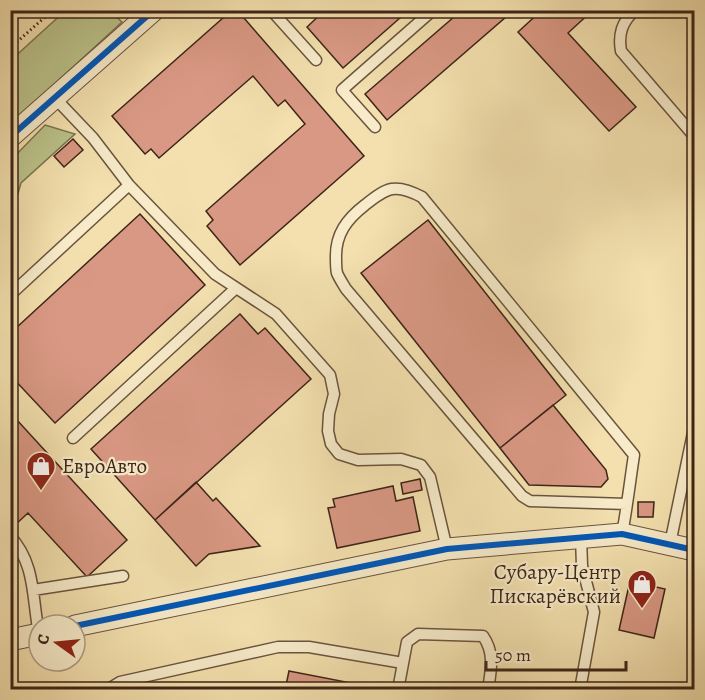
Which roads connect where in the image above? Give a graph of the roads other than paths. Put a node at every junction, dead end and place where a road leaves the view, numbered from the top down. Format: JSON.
{"nodes":[{"id":1,"x":272,"y":10,"type":"edge"},
{"id":2,"x":433,"y":10,"type":"edge"},
{"id":3,"x":635,"y":10,"type":"edge"},
{"id":4,"x":144,"y":13,"type":"edge"},
{"id":5,"x":316,"y":60,"type":"dead end"},
{"id":6,"x":54,"y":97,"type":"junction"},
{"id":7,"x":375,"y":127,"type":"dead end"},
{"id":8,"x":694,"y":136,"type":"edge"},
{"id":9,"x":10,"y":137,"type":"edge"},
{"id":10,"x":129,"y":185,"type":"junction"},
{"id":11,"x":236,"y":288,"type":"junction"},
{"id":12,"x":10,"y":295,"type":"edge"},
{"id":13,"x":694,"y":428,"type":"edge"},
{"id":14,"x":73,"y":438,"type":"dead end"},
{"id":15,"x":627,"y":504,"type":"junction"},
{"id":16,"x":622,"y":534,"type":"junction"},
{"id":17,"x":10,"y":536,"type":"edge"},
{"id":18,"x":581,"y":537,"type":"junction"},
{"id":19,"x":670,"y":544,"type":"junction"},
{"id":20,"x":447,"y":549,"type":"junction"},
{"id":21,"x":694,"y":550,"type":"edge"},
{"id":22,"x":123,"y":576,"type":"dead end"},
{"id":23,"x":33,"y":590,"type":"junction"},
{"id":24,"x":35,"y":613,"type":"edge"},
{"id":25,"x":87,"y":624,"type":"edge"},
{"id":26,"x":27,"y":636,"type":"edge"},
{"id":27,"x":10,"y":640,"type":"edge"},
{"id":28,"x":403,"y":663,"type":"junction"},
{"id":29,"x":107,"y":690,"type":"edge"},
{"id":30,"x":398,"y":690,"type":"edge"},
{"id":31,"x":488,"y":690,"type":"edge"},
{"id":32,"x":580,"y":690,"type":"edge"}],
"edges":[{"from":1,"to":5,"type":"lane"},
{"from":2,"to":7,"type":"lane"},
{"from":3,"to":8,"type":"lane"},
{"from":4,"to":6,"type":"street"},
{"from":6,"to":9,"type":"street"},
{"from":6,"to":10,"type":"lane"},
{"from":10,"to":11,"type":"lane"},
{"from":10,"to":12,"type":"lane"},
{"from":11,"to":14,"type":"lane"},
{"from":11,"to":20,"type":"lane"},
{"from":13,"to":19,"type":"lane"},
{"from":15,"to":15,"type":"lane"},
{"from":15,"to":16,"type":"lane"},
{"from":16,"to":18,"type":"street"},
{"from":16,"to":19,"type":"street"},
{"from":17,"to":23,"type":"lane"},
{"from":18,"to":20,"type":"street"},
{"from":18,"to":32,"type":"lane"},
{"from":19,"to":21,"type":"street"},
{"from":20,"to":25,"type":"street"},
{"from":22,"to":23,"type":"lane"},
{"from":23,"to":24,"type":"lane"},
{"from":26,"to":27,"type":"street"},
{"from":28,"to":29,"type":"lane"},
{"from":28,"to":30,"type":"lane"},
{"from":28,"to":31,"type":"lane"}]}
